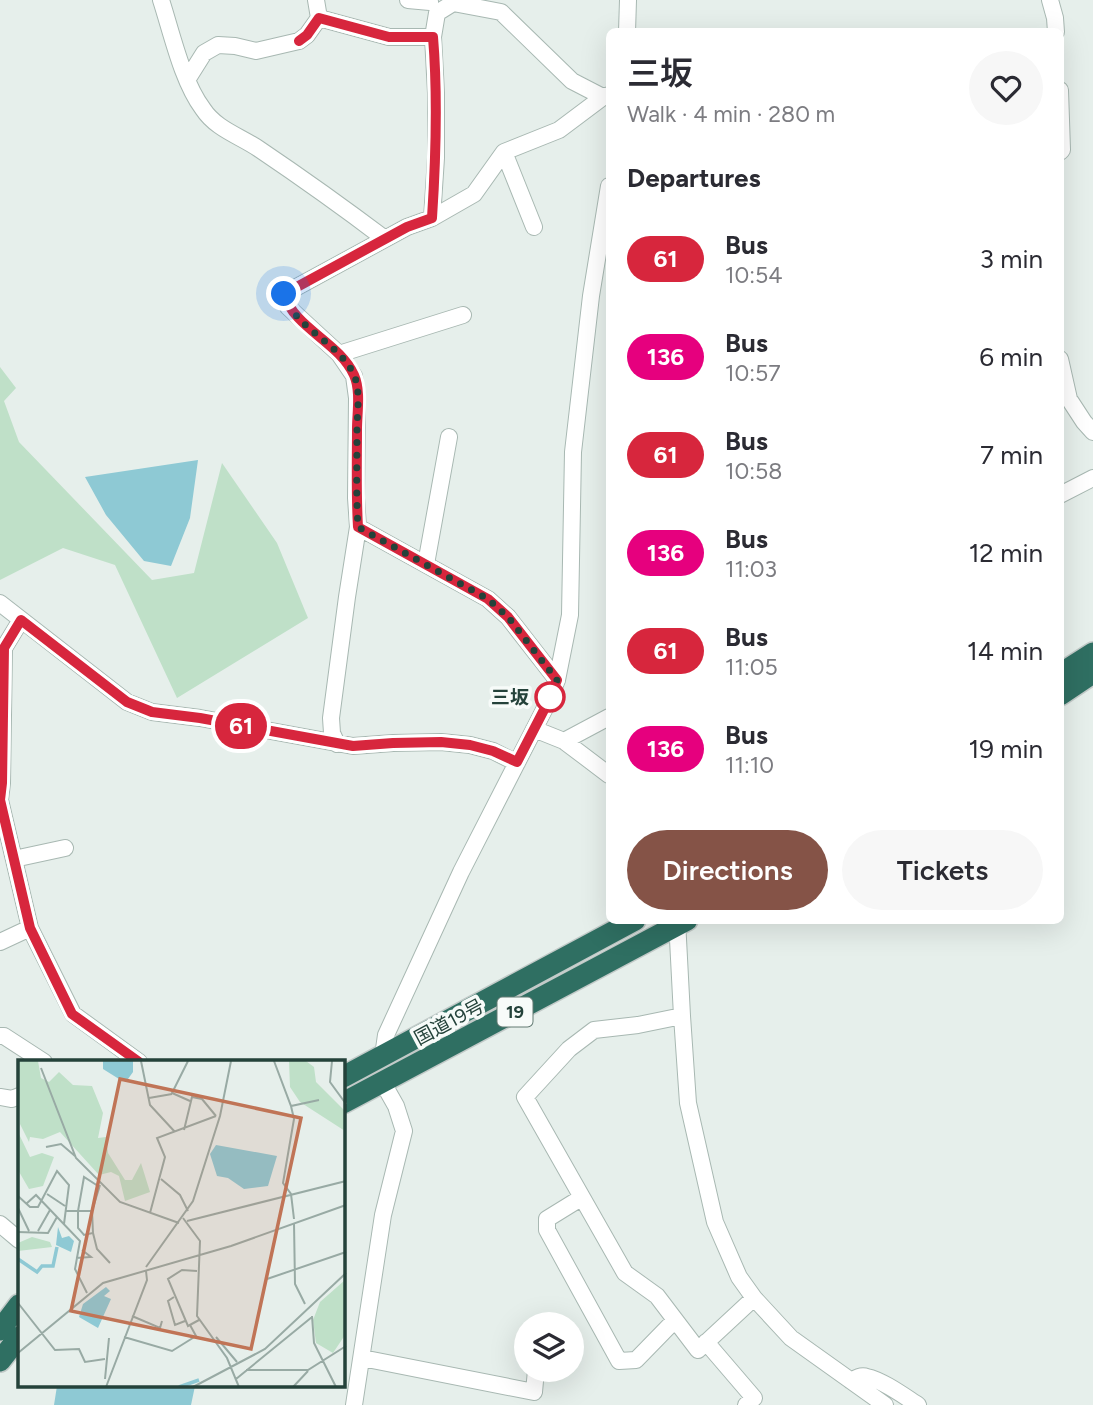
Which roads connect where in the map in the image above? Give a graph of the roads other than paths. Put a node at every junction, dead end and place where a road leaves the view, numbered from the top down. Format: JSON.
{"nodes":[{"id":1,"x":161,"y":0,"type":"edge"},
{"id":2,"x":316,"y":0,"type":"edge"},
{"id":3,"x":408,"y":0,"type":"edge"},
{"id":4,"x":628,"y":0,"type":"edge"},
{"id":5,"x":1050,"y":0,"type":"edge"},
{"id":6,"x":430,"y":2,"type":"edge"},
{"id":7,"x":319,"y":18,"type":"junction"},
{"id":8,"x":627,"y":28,"type":"edge"},
{"id":9,"x":1056,"y":28,"type":"edge"},
{"id":10,"x":433,"y":37,"type":"junction"},
{"id":11,"x":187,"y":80,"type":"junction"},
{"id":12,"x":606,"y":96,"type":"edge"},
{"id":13,"x":504,"y":152,"type":"junction"},
{"id":14,"x":606,"y":204,"type":"edge"},
{"id":15,"x":432,"y":218,"type":"junction"},
{"id":16,"x":534,"y":228,"type":"dead end"},
{"id":17,"x":385,"y":239,"type":"junction"},
{"id":18,"x":463,"y":315,"type":"dead end"},
{"id":19,"x":339,"y":354,"type":"junction"},
{"id":20,"x":1064,"y":377,"type":"edge"},
{"id":21,"x":1093,"y":432,"type":"edge"},
{"id":22,"x":449,"y":437,"type":"dead end"},
{"id":23,"x":1093,"y":478,"type":"edge"},
{"id":24,"x":1064,"y":493,"type":"edge"},
{"id":25,"x":358,"y":527,"type":"junction"},
{"id":26,"x":426,"y":564,"type":"junction"},
{"id":27,"x":0,"y":603,"type":"edge"},
{"id":28,"x":21,"y":620,"type":"junction"},
{"id":29,"x":2,"y":647,"type":"edge"},
{"id":30,"x":1093,"y":653,"type":"edge"},
{"id":31,"x":1064,"y":671,"type":"edge"},
{"id":32,"x":1093,"y":673,"type":"edge"},
{"id":33,"x":557,"y":680,"type":"junction"},
{"id":34,"x":1064,"y":692,"type":"edge"},
{"id":35,"x":606,"y":719,"type":"edge"},
{"id":36,"x":534,"y":729,"type":"junction"},
{"id":37,"x":564,"y":741,"type":"junction"},
{"id":38,"x":337,"y":744,"type":"junction"},
{"id":39,"x":517,"y":762,"type":"junction"},
{"id":40,"x":606,"y":773,"type":"edge"},
{"id":41,"x":0,"y":800,"type":"edge"},
{"id":42,"x":65,"y":848,"type":"dead end"},
{"id":43,"x":14,"y":859,"type":"junction"},
{"id":44,"x":628,"y":924,"type":"edge"},
{"id":45,"x":677,"y":924,"type":"edge"},
{"id":46,"x":681,"y":924,"type":"edge"},
{"id":47,"x":30,"y":928,"type":"junction"},
{"id":48,"x":0,"y":942,"type":"edge"},
{"id":49,"x":681,"y":1016,"type":"junction"},
{"id":50,"x":0,"y":1036,"type":"edge"},
{"id":51,"x":383,"y":1056,"type":"junction"},
{"id":52,"x":41,"y":1060,"type":"edge"},
{"id":53,"x":136,"y":1060,"type":"edge"},
{"id":54,"x":345,"y":1076,"type":"edge"},
{"id":55,"x":383,"y":1083,"type":"junction"},
{"id":56,"x":18,"y":1096,"type":"edge"},
{"id":57,"x":0,"y":1097,"type":"edge"},
{"id":58,"x":345,"y":1102,"type":"edge"},
{"id":59,"x":582,"y":1198,"type":"junction"},
{"id":60,"x":0,"y":1224,"type":"edge"},
{"id":61,"x":18,"y":1239,"type":"edge"},
{"id":62,"x":754,"y":1298,"type":"junction"},
{"id":63,"x":18,"y":1306,"type":"edge"},
{"id":64,"x":675,"y":1320,"type":"junction"},
{"id":65,"x":0,"y":1330,"type":"edge"},
{"id":66,"x":18,"y":1338,"type":"edge"},
{"id":67,"x":706,"y":1342,"type":"junction"},
{"id":68,"x":362,"y":1358,"type":"junction"},
{"id":69,"x":0,"y":1361,"type":"edge"},
{"id":70,"x":851,"y":1381,"type":"junction"},
{"id":71,"x":535,"y":1382,"type":"edge"},
{"id":72,"x":354,"y":1405,"type":"edge"},
{"id":73,"x":746,"y":1405,"type":"edge"},
{"id":74,"x":885,"y":1405,"type":"edge"},
{"id":75,"x":918,"y":1405,"type":"edge"}],
"edges":[{"from":1,"to":11,"type":"street"},
{"from":2,"to":7,"type":"street"},
{"from":3,"to":6,"type":"street"},
{"from":4,"to":8,"type":"street"},
{"from":5,"to":9,"type":"street"},
{"from":7,"to":10,"type":"street"},
{"from":7,"to":11,"type":"street"},
{"from":10,"to":12,"type":"street"},
{"from":10,"to":15,"type":"street"},
{"from":11,"to":17,"type":"street"},
{"from":12,"to":13,"type":"street"},
{"from":13,"to":15,"type":"street"},
{"from":13,"to":16,"type":"street"},
{"from":14,"to":33,"type":"street"},
{"from":15,"to":17,"type":"street"},
{"from":17,"to":19,"type":"street"},
{"from":18,"to":19,"type":"street"},
{"from":19,"to":25,"type":"street"},
{"from":20,"to":21,"type":"street"},
{"from":22,"to":26,"type":"street"},
{"from":23,"to":24,"type":"street"},
{"from":25,"to":26,"type":"street"},
{"from":25,"to":38,"type":"street"},
{"from":26,"to":33,"type":"street"},
{"from":27,"to":28,"type":"street"},
{"from":28,"to":29,"type":"street"},
{"from":28,"to":38,"type":"street"},
{"from":29,"to":41,"type":"street"},
{"from":30,"to":31,"type":"highway"},
{"from":32,"to":34,"type":"highway"},
{"from":33,"to":36,"type":"street"},
{"from":35,"to":37,"type":"street"},
{"from":36,"to":37,"type":"street"},
{"from":36,"to":39,"type":"street"},
{"from":37,"to":40,"type":"street"},
{"from":38,"to":39,"type":"street"},
{"from":39,"to":51,"type":"street"},
{"from":41,"to":43,"type":"street"},
{"from":42,"to":43,"type":"street"},
{"from":43,"to":47,"type":"street"},
{"from":44,"to":51,"type":"highway","name":"国道19号","number":"19"},
{"from":45,"to":55,"type":"highway","name":"国道19号","number":"19"},
{"from":46,"to":49,"type":"street"},
{"from":47,"to":48,"type":"street"},
{"from":47,"to":53,"type":"street"},
{"from":49,"to":59,"type":"street"},
{"from":49,"to":62,"type":"street"},
{"from":50,"to":52,"type":"street"},
{"from":51,"to":54,"type":"highway","name":"国道19号","number":"19"},
{"from":55,"to":58,"type":"highway","name":"国道19号","number":"19"},
{"from":55,"to":68,"type":"street"},
{"from":56,"to":57,"type":"street"},
{"from":59,"to":64,"type":"street"},
{"from":59,"to":64,"type":"street"},
{"from":60,"to":61,"type":"street"},
{"from":62,"to":67,"type":"street"},
{"from":62,"to":70,"type":"street"},
{"from":63,"to":65,"type":"highway"},
{"from":64,"to":67,"type":"street"},
{"from":66,"to":69,"type":"highway"},
{"from":67,"to":73,"type":"street"},
{"from":68,"to":71,"type":"street"},
{"from":68,"to":72,"type":"street"},
{"from":70,"to":74,"type":"street"},
{"from":70,"to":75,"type":"street"}]}
